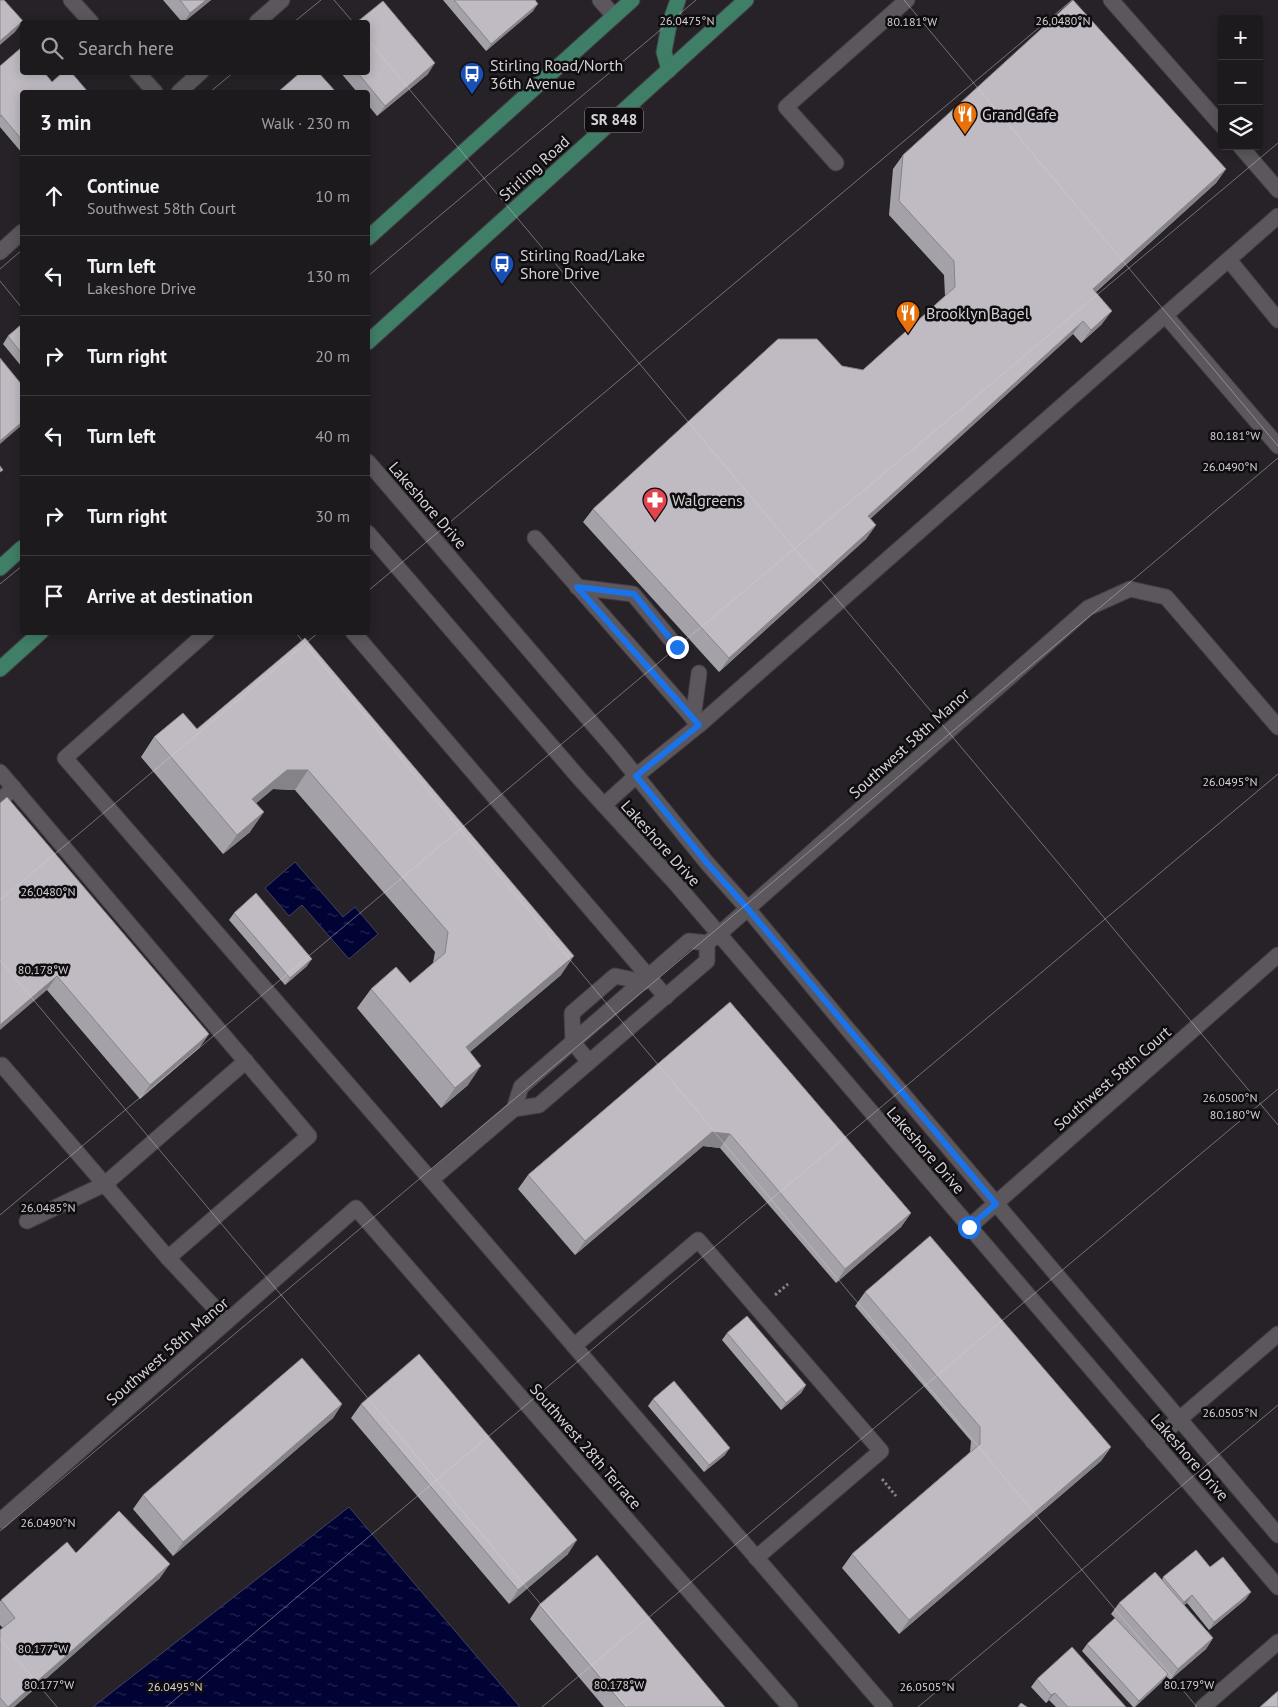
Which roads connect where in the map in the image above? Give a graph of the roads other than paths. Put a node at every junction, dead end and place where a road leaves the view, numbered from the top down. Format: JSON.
{"nodes":[{"id":1,"x":71,"y":0,"type":"edge"},
{"id":2,"x":282,"y":0,"type":"edge"},
{"id":3,"x":600,"y":0,"type":"edge"},
{"id":4,"x":632,"y":0,"type":"edge"},
{"id":5,"x":678,"y":0,"type":"edge"},
{"id":6,"x":746,"y":0,"type":"edge"},
{"id":7,"x":907,"y":0,"type":"edge"},
{"id":8,"x":1111,"y":0,"type":"edge"},
{"id":9,"x":614,"y":16,"type":"junction"},
{"id":10,"x":89,"y":20,"type":"edge"},
{"id":11,"x":259,"y":20,"type":"edge"},
{"id":12,"x":669,"y":70,"type":"junction"},
{"id":13,"x":140,"y":75,"type":"edge"},
{"id":14,"x":198,"y":75,"type":"edge"},
{"id":15,"x":153,"y":90,"type":"edge"},
{"id":16,"x":181,"y":90,"type":"edge"},
{"id":17,"x":1218,"y":121,"type":"edge"},
{"id":18,"x":1243,"y":150,"type":"edge"},
{"id":19,"x":836,"y":163,"type":"dead end"},
{"id":20,"x":1278,"y":190,"type":"edge"},
{"id":21,"x":1278,"y":216,"type":"edge"},
{"id":22,"x":20,"y":234,"type":"edge"},
{"id":23,"x":370,"y":236,"type":"edge"},
{"id":24,"x":0,"y":252,"type":"edge"},
{"id":25,"x":1228,"y":260,"type":"junction"},
{"id":26,"x":1165,"y":315,"type":"junction"},
{"id":27,"x":1278,"y":320,"type":"edge"},
{"id":28,"x":370,"y":340,"type":"edge"},
{"id":29,"x":1278,"y":446,"type":"edge"},
{"id":30,"x":370,"y":464,"type":"edge"},
{"id":31,"x":370,"y":535,"type":"edge"},
{"id":32,"x":535,"y":538,"type":"dead end"},
{"id":33,"x":20,"y":550,"type":"edge"},
{"id":34,"x":0,"y":568,"type":"edge"},
{"id":35,"x":577,"y":587,"type":"junction"},
{"id":36,"x":38,"y":635,"type":"edge"},
{"id":37,"x":204,"y":635,"type":"edge"},
{"id":38,"x":355,"y":635,"type":"edge"},
{"id":39,"x":677,"y":647,"type":"dead end"},
{"id":40,"x":0,"y":669,"type":"edge"},
{"id":41,"x":699,"y":673,"type":"dead end"},
{"id":42,"x":696,"y":722,"type":"junction"},
{"id":43,"x":1278,"y":727,"type":"edge"},
{"id":44,"x":0,"y":772,"type":"edge"},
{"id":45,"x":636,"y":776,"type":"junction"},
{"id":46,"x":14,"y":788,"type":"junction"},
{"id":47,"x":0,"y":800,"type":"edge"},
{"id":48,"x":604,"y":805,"type":"junction"},
{"id":49,"x":748,"y":909,"type":"junction"},
{"id":50,"x":713,"y":939,"type":"junction"},
{"id":51,"x":1278,"y":955,"type":"edge"},
{"id":52,"x":646,"y":979,"type":"junction"},
{"id":53,"x":666,"y":997,"type":"junction"},
{"id":54,"x":573,"y":1042,"type":"junction"},
{"id":55,"x":246,"y":1061,"type":"junction"},
{"id":56,"x":589,"y":1062,"type":"junction"},
{"id":57,"x":2,"y":1065,"type":"dead end"},
{"id":58,"x":514,"y":1108,"type":"junction"},
{"id":59,"x":431,"y":1180,"type":"junction"},
{"id":60,"x":105,"y":1184,"type":"junction"},
{"id":61,"x":996,"y":1204,"type":"junction"},
{"id":62,"x":356,"y":1208,"type":"joint"},
{"id":63,"x":27,"y":1221,"type":"dead end"},
{"id":64,"x":969,"y":1227,"type":"junction"},
{"id":65,"x":168,"y":1258,"type":"junction"},
{"id":66,"x":227,"y":1321,"type":"junction"},
{"id":67,"x":1278,"y":1334,"type":"edge"},
{"id":68,"x":574,"y":1346,"type":"junction"},
{"id":69,"x":1179,"y":1419,"type":"junction"},
{"id":70,"x":1153,"y":1442,"type":"junction"},
{"id":71,"x":0,"y":1521,"type":"edge"},
{"id":72,"x":1278,"y":1535,"type":"edge"},
{"id":73,"x":756,"y":1558,"type":"junction"},
{"id":74,"x":1278,"y":1587,"type":"edge"},
{"id":75,"x":1278,"y":1642,"type":"edge"},
{"id":76,"x":790,"y":1707,"type":"edge"},
{"id":77,"x":885,"y":1707,"type":"edge"},
{"id":78,"x":1203,"y":1707,"type":"edge"}],
"edges":[{"from":1,"to":10,"type":"street"},
{"from":2,"to":11,"type":"street"},
{"from":3,"to":9,"type":"street"},
{"from":4,"to":9,"type":"main road"},
{"from":5,"to":12,"type":"main road"},
{"from":6,"to":12,"type":"main road","name":"Stirling Road","number":"SR 848"},
{"from":7,"to":19,"type":"street"},
{"from":8,"to":17,"type":"street"},
{"from":9,"to":23,"type":"main road"},
{"from":12,"to":28,"type":"main road","name":"Stirling Road","number":"SR 848"},
{"from":13,"to":15,"type":"street"},
{"from":14,"to":16,"type":"street"},
{"from":18,"to":20,"type":"street"},
{"from":21,"to":25,"type":"street"},
{"from":22,"to":24,"type":"street"},
{"from":25,"to":26,"type":"street"},
{"from":25,"to":27,"type":"street"},
{"from":26,"to":29,"type":"street"},
{"from":26,"to":42,"type":"street"},
{"from":30,"to":45,"type":"street","name":"Lakeshore Drive"},
{"from":31,"to":48,"type":"street","name":"Lakeshore Drive"},
{"from":32,"to":35,"type":"street"},
{"from":33,"to":34,"type":"main road"},
{"from":35,"to":39,"type":"street"},
{"from":35,"to":42,"type":"street"},
{"from":36,"to":40,"type":"main road"},
{"from":37,"to":59,"type":"street"},
{"from":38,"to":52,"type":"street"},
{"from":41,"to":42,"type":"street"},
{"from":42,"to":45,"type":"street"},
{"from":43,"to":49,"type":"street","name":"Southwest 58th Manor"},
{"from":44,"to":46,"type":"street"},
{"from":45,"to":48,"type":"street","name":"Lakeshore Drive"},
{"from":45,"to":49,"type":"street","name":"Lakeshore Drive"},
{"from":46,"to":47,"type":"street"},
{"from":46,"to":55,"type":"street"},
{"from":48,"to":50,"type":"street","name":"Lakeshore Drive"},
{"from":49,"to":50,"type":"street","name":"Southwest 58th Manor"},
{"from":49,"to":61,"type":"street","name":"Lakeshore Drive"},
{"from":50,"to":52,"type":"street"},
{"from":50,"to":53,"type":"street"},
{"from":50,"to":64,"type":"street","name":"Lakeshore Drive"},
{"from":51,"to":61,"type":"street","name":"Southwest 58th Court"},
{"from":52,"to":53,"type":"street"},
{"from":52,"to":54,"type":"street"},
{"from":52,"to":54,"type":"street"},
{"from":53,"to":56,"type":"street"},
{"from":54,"to":56,"type":"street"},
{"from":54,"to":58,"type":"street"},
{"from":55,"to":60,"type":"street"},
{"from":55,"to":65,"type":"street"},
{"from":56,"to":58,"type":"street"},
{"from":57,"to":60,"type":"street"},
{"from":58,"to":59,"type":"street"},
{"from":59,"to":68,"type":"street"},
{"from":60,"to":63,"type":"street"},
{"from":60,"to":65,"type":"street"},
{"from":61,"to":64,"type":"street","name":"Southwest 58th Court"},
{"from":61,"to":69,"type":"street","name":"Lakeshore Drive"},
{"from":62,"to":66,"type":"street","name":"Southwest 58th Manor"},
{"from":62,"to":76,"type":"street","name":"Southwest 28th Terrace"},
{"from":64,"to":70,"type":"street","name":"Lakeshore Drive"},
{"from":65,"to":66,"type":"street"},
{"from":66,"to":71,"type":"street","name":"Southwest 58th Manor"},
{"from":67,"to":69,"type":"street"},
{"from":68,"to":73,"type":"street"},
{"from":68,"to":73,"type":"street"},
{"from":69,"to":70,"type":"street"},
{"from":69,"to":72,"type":"street","name":"Lakeshore Drive"},
{"from":70,"to":74,"type":"street","name":"Lakeshore Drive"},
{"from":73,"to":77,"type":"street"},
{"from":75,"to":78,"type":"street"}]}
